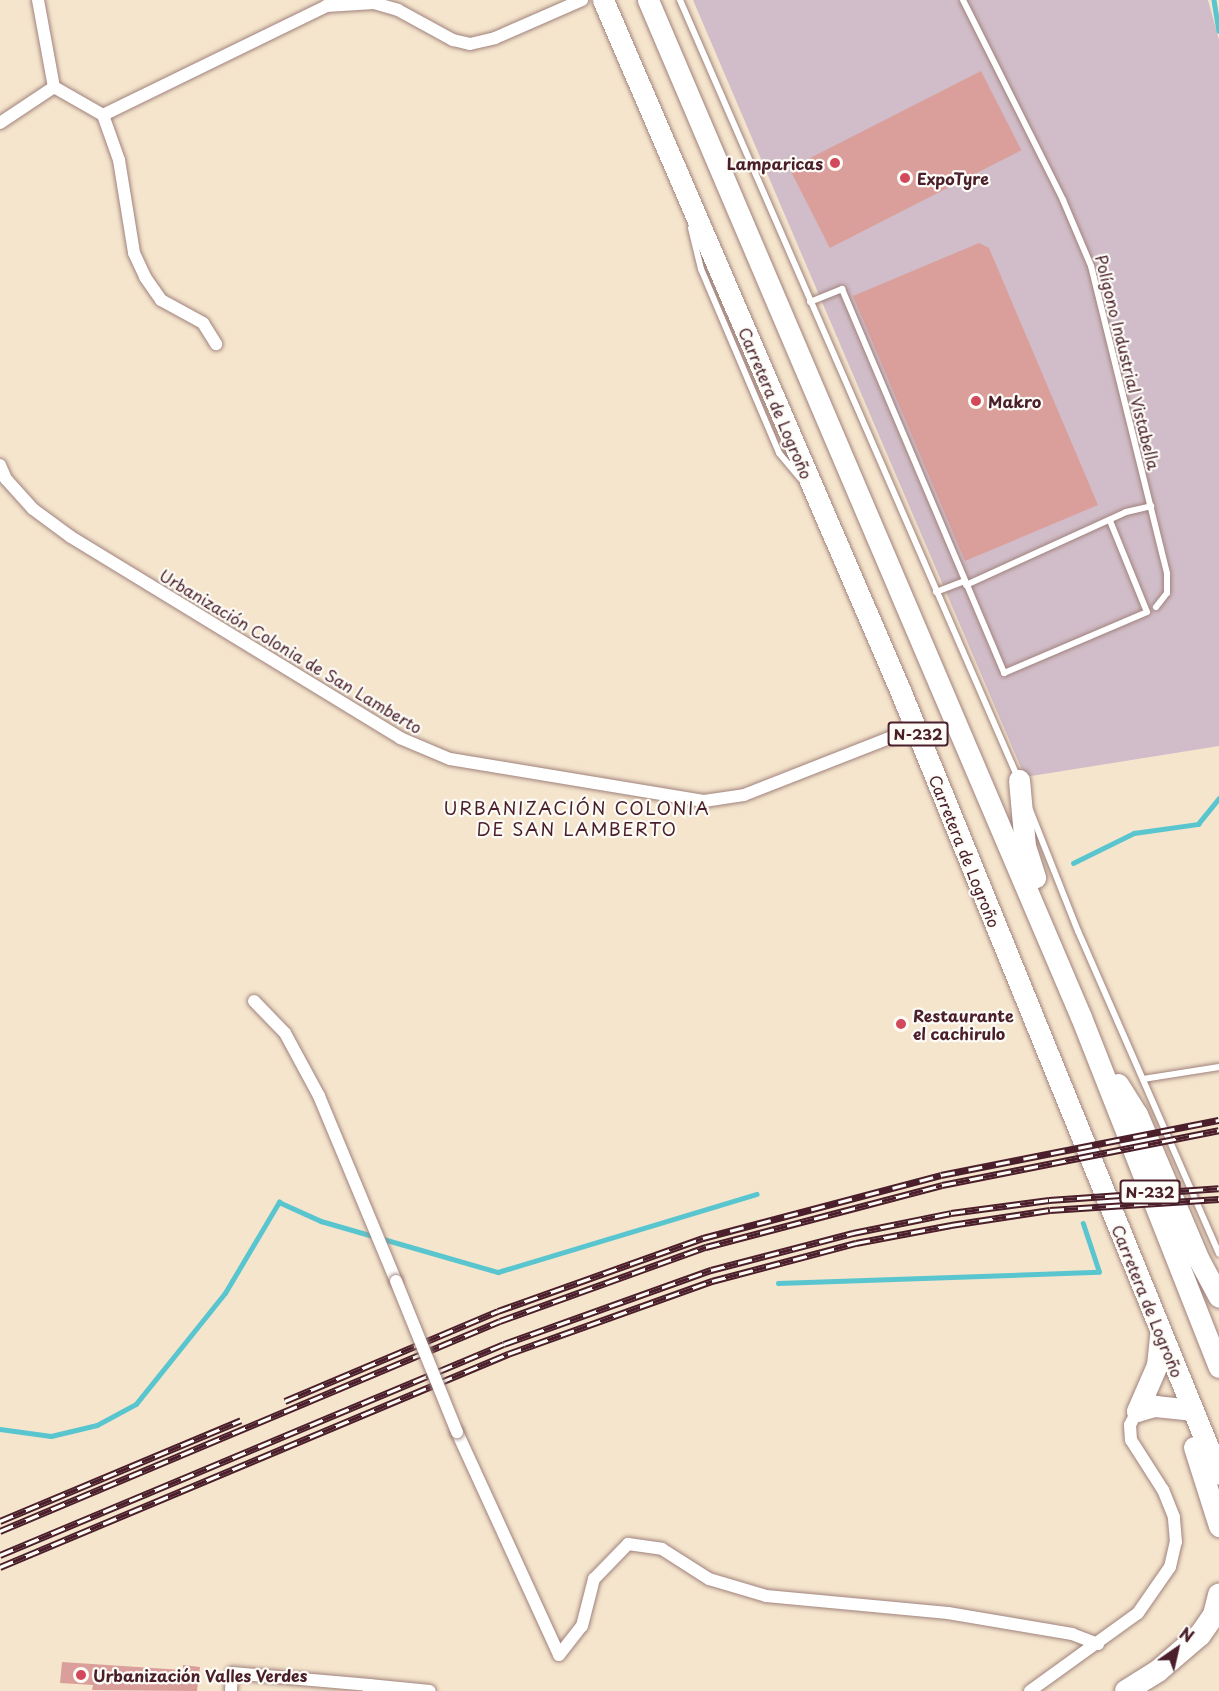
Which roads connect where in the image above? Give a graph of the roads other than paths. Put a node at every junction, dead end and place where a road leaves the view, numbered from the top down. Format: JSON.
{"nodes":[{"id":1,"x":38,"y":0,"type":"edge"},
{"id":2,"x":582,"y":0,"type":"edge"},
{"id":3,"x":603,"y":0,"type":"edge"},
{"id":4,"x":648,"y":0,"type":"edge"},
{"id":5,"x":680,"y":0,"type":"edge"},
{"id":6,"x":963,"y":0,"type":"edge"},
{"id":7,"x":54,"y":87,"type":"junction"},
{"id":8,"x":103,"y":115,"type":"junction"},
{"id":9,"x":0,"y":123,"type":"edge"},
{"id":10,"x":810,"y":302,"type":"junction"},
{"id":11,"x":216,"y":344,"type":"dead end"},
{"id":12,"x":0,"y":465,"type":"edge"},
{"id":13,"x":1151,"y":506,"type":"junction"},
{"id":14,"x":1110,"y":521,"type":"junction"},
{"id":15,"x":965,"y":583,"type":"junction"},
{"id":16,"x":936,"y":592,"type":"junction"},
{"id":17,"x":1156,"y":607,"type":"dead end"},
{"id":18,"x":915,"y":728,"type":"junction"},
{"id":19,"x":1019,"y":780,"type":"junction"},
{"id":20,"x":254,"y":1001,"type":"dead end"},
{"id":21,"x":1081,"y":1017,"type":"junction"},
{"id":22,"x":1090,"y":1040,"type":"junction"},
{"id":23,"x":1219,"y":1067,"type":"edge"},
{"id":24,"x":1143,"y":1079,"type":"junction"},
{"id":25,"x":1219,"y":1254,"type":"edge"},
{"id":26,"x":1219,"y":1297,"type":"edge"},
{"id":27,"x":1161,"y":1331,"type":"junction"},
{"id":28,"x":1219,"y":1367,"type":"edge"},
{"id":29,"x":1137,"y":1411,"type":"junction"},
{"id":30,"x":1194,"y":1413,"type":"junction"},
{"id":31,"x":1219,"y":1474,"type":"edge"},
{"id":32,"x":1219,"y":1526,"type":"edge"},
{"id":33,"x":1219,"y":1595,"type":"edge"},
{"id":34,"x":1098,"y":1644,"type":"junction"},
{"id":35,"x":369,"y":1688,"type":"edge"},
{"id":36,"x":231,"y":1691,"type":"edge"},
{"id":37,"x":430,"y":1691,"type":"edge"},
{"id":38,"x":1030,"y":1691,"type":"edge"},
{"id":39,"x":1126,"y":1691,"type":"edge"}],
"edges":[{"from":1,"to":7,"type":"street"},
{"from":2,"to":8,"type":"street"},
{"from":3,"to":18,"type":"highway","name":"Carretera de Logroño","number":"N-232"},
{"from":4,"to":21,"type":"highway","number":"N-232"},
{"from":5,"to":10,"type":"lane"},
{"from":6,"to":13,"type":"lane","name":"Polígono Industrial Vistabella"},
{"from":7,"to":8,"type":"street"},
{"from":7,"to":9,"type":"street"},
{"from":8,"to":11,"type":"street"},
{"from":10,"to":15,"type":"lane"},
{"from":10,"to":16,"type":"lane"},
{"from":12,"to":18,"type":"street","name":"Urbanización Colonia de San Lamberto"},
{"from":13,"to":14,"type":"lane"},
{"from":13,"to":17,"type":"lane","name":"Polígono Industrial Vistabella"},
{"from":14,"to":15,"type":"lane"},
{"from":14,"to":15,"type":"lane"},
{"from":15,"to":16,"type":"lane"},
{"from":16,"to":19,"type":"lane"},
{"from":18,"to":27,"type":"highway","name":"Carretera de Logroño","number":"N-232"},
{"from":19,"to":21,"type":"highway"},
{"from":19,"to":24,"type":"lane"},
{"from":20,"to":34,"type":"street","bridge":true},
{"from":21,"to":22,"type":"highway","number":"N-232"},
{"from":22,"to":26,"type":"highway"},
{"from":22,"to":28,"type":"highway","number":"N-232"},
{"from":23,"to":24,"type":"lane"},
{"from":24,"to":25,"type":"lane"},
{"from":27,"to":29,"type":"highway"},
{"from":27,"to":30,"type":"highway","name":"Carretera de Logroño","number":"N-232"},
{"from":29,"to":30,"type":"highway"},
{"from":29,"to":34,"type":"street"},
{"from":30,"to":31,"type":"highway","name":"Carretera de Logroño","number":"N-232"},
{"from":30,"to":32,"type":"highway"},
{"from":33,"to":39,"type":"highway"},
{"from":34,"to":38,"type":"street"},
{"from":35,"to":36,"type":"street"},
{"from":35,"to":37,"type":"street"}]}
